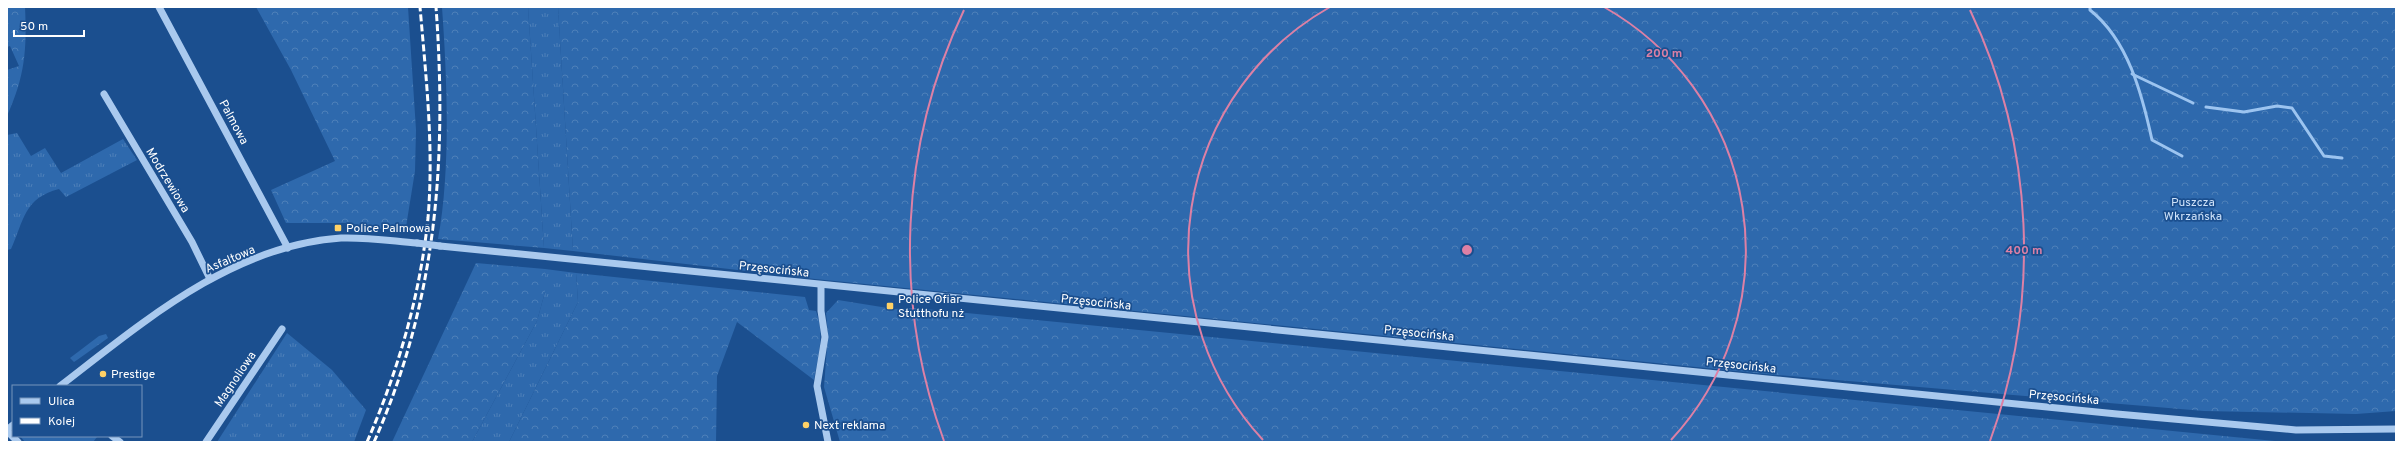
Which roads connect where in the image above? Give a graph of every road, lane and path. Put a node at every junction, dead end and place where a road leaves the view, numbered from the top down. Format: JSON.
{"nodes":[{"id":1,"x":159,"y":7,"type":"edge"},
{"id":2,"x":104,"y":94,"type":"dead end"},
{"id":3,"x":440,"y":246,"type":"joint"},
{"id":4,"x":288,"y":248,"type":"junction"},
{"id":5,"x":210,"y":280,"type":"junction"},
{"id":6,"x":822,"y":285,"type":"junction"},
{"id":7,"x":282,"y":329,"type":"dead end"},
{"id":8,"x":61,"y":385,"type":"edge"},
{"id":9,"x":2396,"y":429,"type":"edge"},
{"id":10,"x":206,"y":442,"type":"edge"},
{"id":11,"x":828,"y":442,"type":"edge"}],
"edges":[{"from":1,"to":4,"type":"street","name":"Palmowa"},
{"from":2,"to":5,"type":"street","name":"Modrzewiowa"},
{"from":3,"to":4,"type":"street","name":"Asfaltowa","bridge":true},
{"from":3,"to":6,"type":"street","name":"Przęsocińska"},
{"from":4,"to":5,"type":"street","name":"Asfaltowa"},
{"from":5,"to":8,"type":"street","name":"Asfaltowa"},
{"from":6,"to":9,"type":"street","name":"Przęsocińska"},
{"from":6,"to":11,"type":"street"},
{"from":7,"to":10,"type":"street","name":"Magnoliowa"}]}
